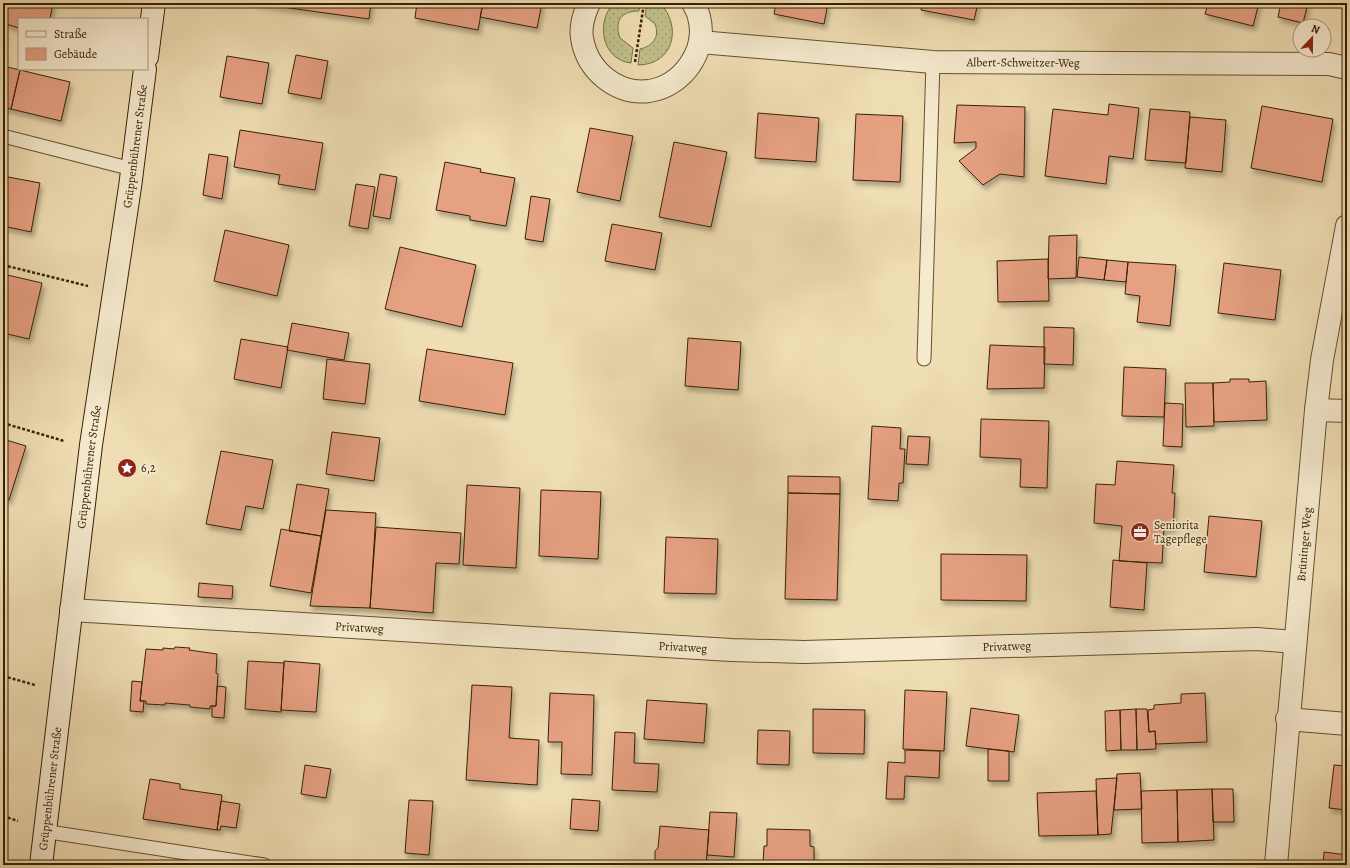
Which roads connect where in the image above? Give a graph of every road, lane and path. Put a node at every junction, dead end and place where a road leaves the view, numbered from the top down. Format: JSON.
{"nodes":[{"id":1,"x":154,"y":3,"type":"edge"},
{"id":2,"x":589,"y":3,"type":"edge"},
{"id":3,"x":644,"y":3,"type":"edge"},
{"id":4,"x":693,"y":3,"type":"edge"},
{"id":5,"x":700,"y":42,"type":"junction"},
{"id":6,"x":148,"y":49,"type":"edge"},
{"id":7,"x":932,"y":62,"type":"junction"},
{"id":8,"x":1347,"y":68,"type":"edge"},
{"id":9,"x":145,"y":70,"type":"edge"},
{"id":10,"x":630,"y":90,"type":"junction"},
{"id":11,"x":3,"y":136,"type":"edge"},
{"id":12,"x":132,"y":169,"type":"junction"},
{"id":13,"x":1347,"y":226,"type":"edge"},
{"id":14,"x":3,"y":265,"type":"edge"},
{"id":15,"x":114,"y":294,"type":"junction"},
{"id":16,"x":924,"y":359,"type":"dead end"},
{"id":17,"x":1316,"y":410,"type":"junction"},
{"id":18,"x":1347,"y":411,"type":"edge"},
{"id":19,"x":3,"y":423,"type":"edge"},
{"id":20,"x":91,"y":445,"type":"junction"},
{"id":21,"x":71,"y":610,"type":"junction"},
{"id":22,"x":1296,"y":642,"type":"junction"},
{"id":23,"x":3,"y":676,"type":"edge"},
{"id":24,"x":60,"y":689,"type":"junction"},
{"id":25,"x":1288,"y":718,"type":"junction"},
{"id":26,"x":1347,"y":724,"type":"edge"},
{"id":27,"x":43,"y":831,"type":"junction"},
{"id":28,"x":40,"y":865,"type":"edge"},
{"id":29,"x":264,"y":865,"type":"edge"},
{"id":30,"x":1276,"y":865,"type":"edge"}],
"edges":[{"from":1,"to":6,"type":"street"},
{"from":2,"to":10,"type":"street"},
{"from":3,"to":10,"type":"path"},
{"from":4,"to":5,"type":"street"},
{"from":5,"to":7,"type":"street","name":"Albert-Schweitzer-Weg"},
{"from":5,"to":10,"type":"street"},
{"from":7,"to":8,"type":"street","name":"Albert-Schweitzer-Weg"},
{"from":7,"to":16,"type":"lane"},
{"from":9,"to":12,"type":"street","name":"Grüppenbührener Straße"},
{"from":11,"to":12,"type":"lane"},
{"from":12,"to":15,"type":"street","name":"Grüppenbührener Straße"},
{"from":13,"to":17,"type":"street","name":"Brüninger Weg"},
{"from":14,"to":15,"type":"path"},
{"from":15,"to":20,"type":"street","name":"Grüppenbührener Straße"},
{"from":17,"to":18,"type":"street"},
{"from":17,"to":22,"type":"street","name":"Brüninger Weg"},
{"from":19,"to":20,"type":"path"},
{"from":20,"to":21,"type":"street","name":"Grüppenbührener Straße"},
{"from":21,"to":22,"type":"street","name":"Privatweg"},
{"from":21,"to":24,"type":"street","name":"Grüppenbührener Straße"},
{"from":22,"to":25,"type":"street","name":"Brüninger Weg"},
{"from":23,"to":24,"type":"path"},
{"from":24,"to":27,"type":"street","name":"Grüppenbührener Straße"},
{"from":25,"to":26,"type":"street"},
{"from":25,"to":30,"type":"street","name":"Brüninger Weg"},
{"from":27,"to":28,"type":"street","name":"Grüppenbührener Straße"},
{"from":27,"to":29,"type":"lane"}]}
